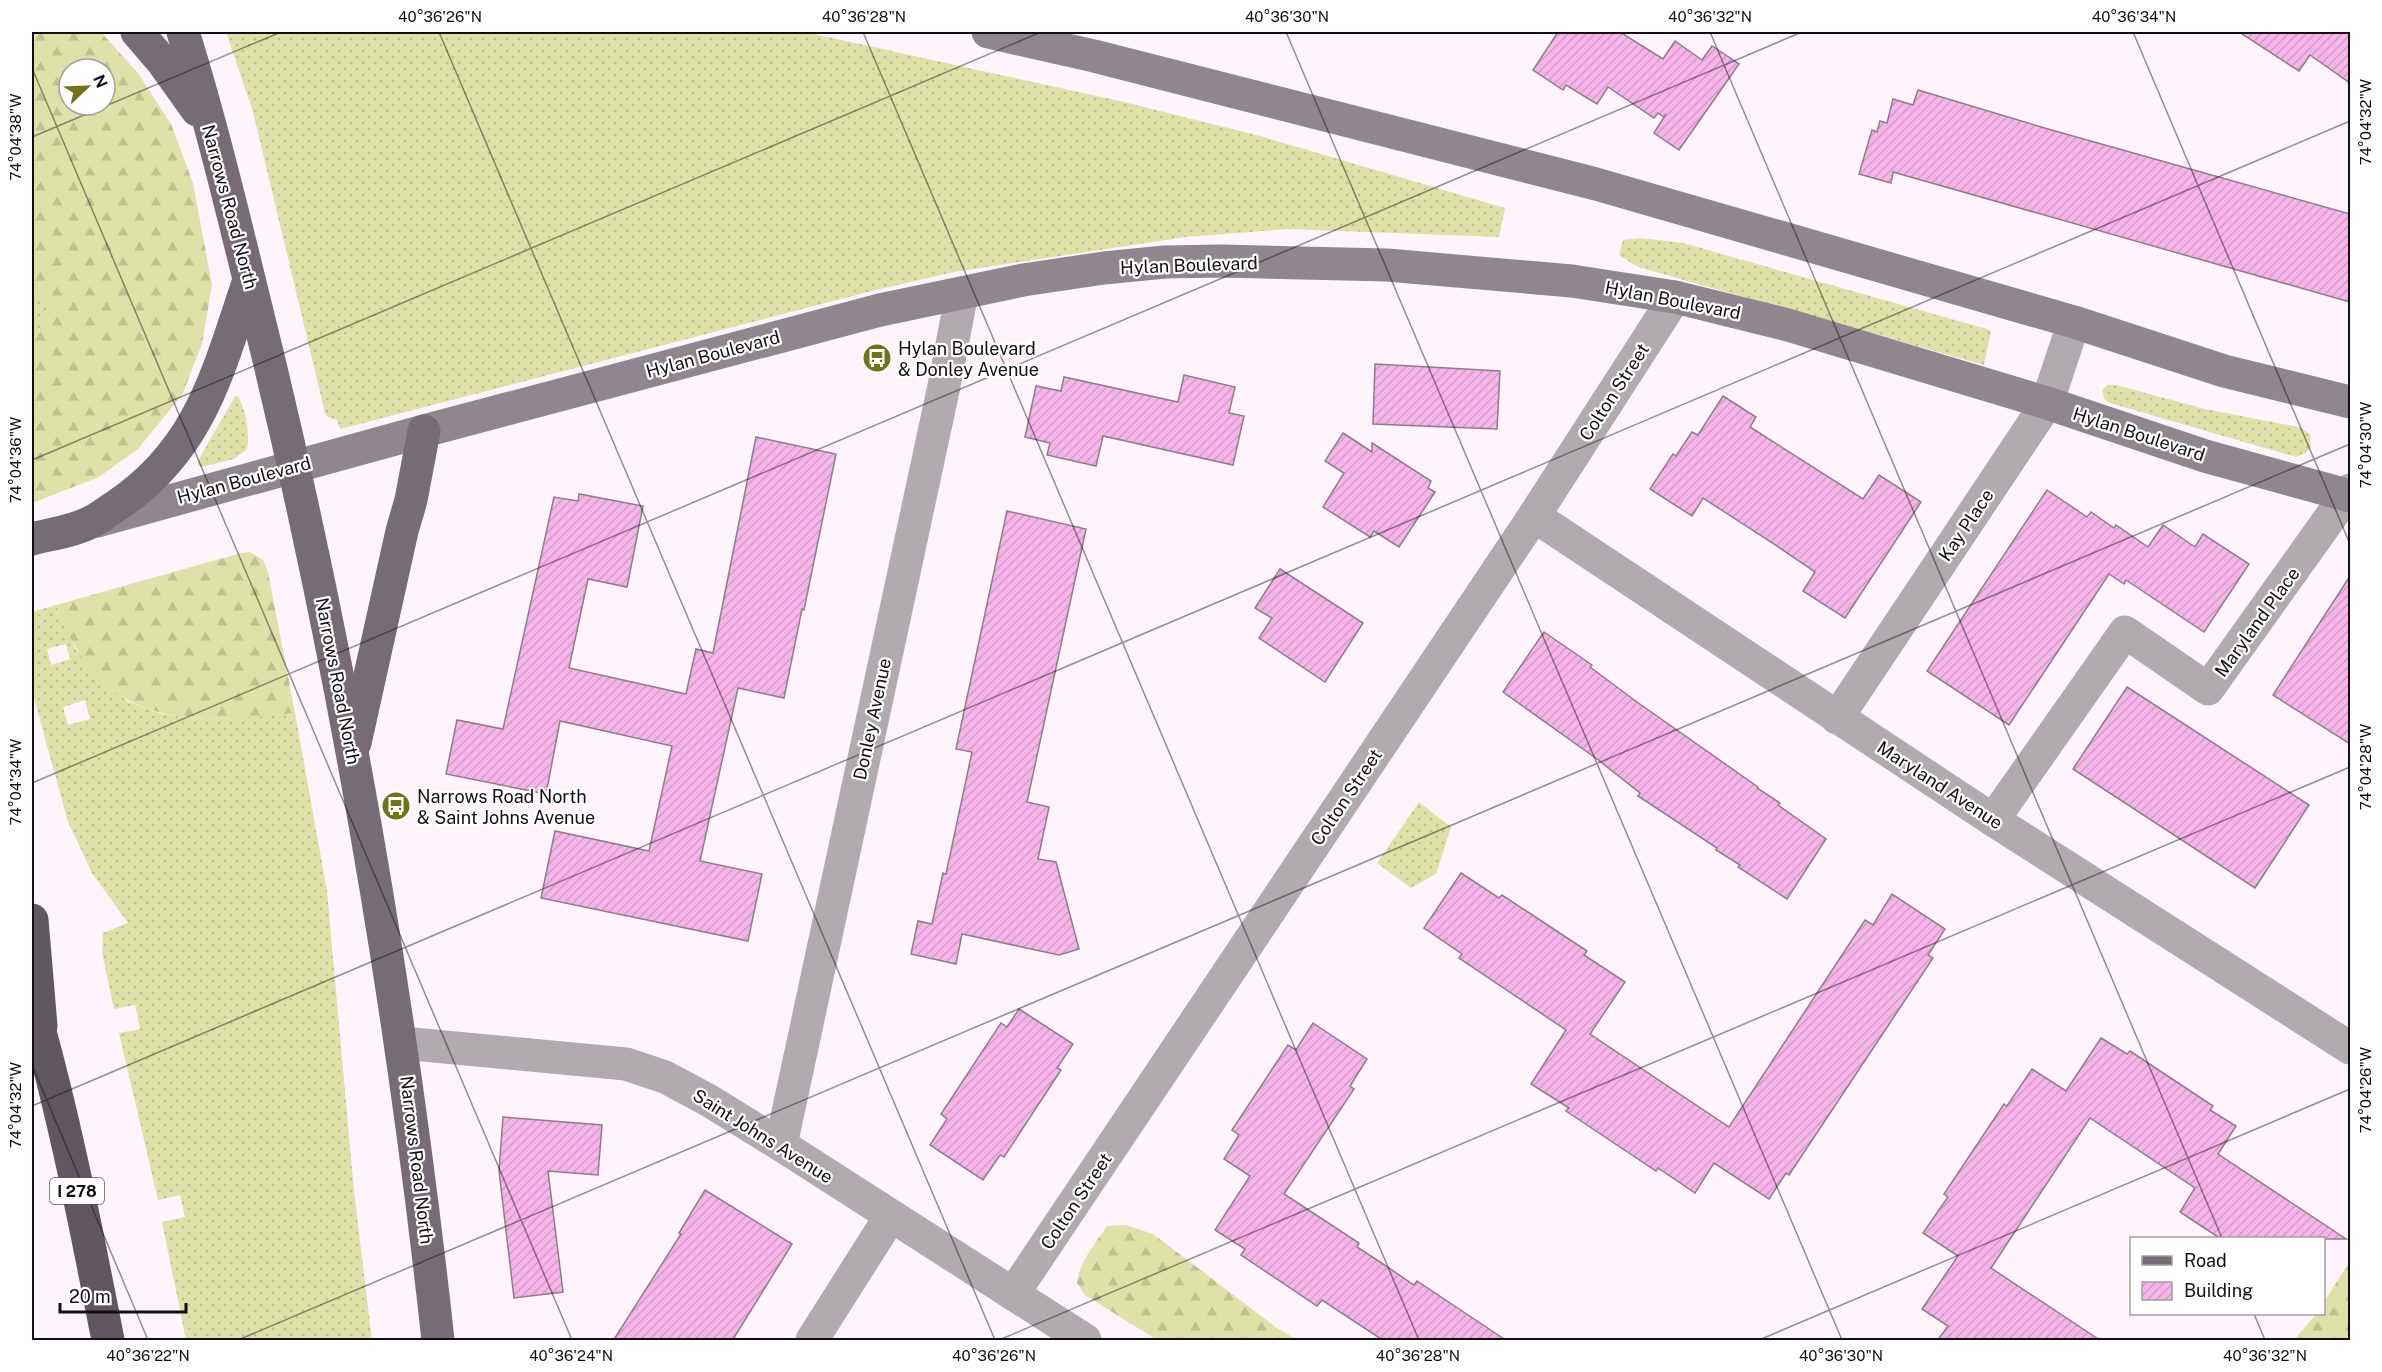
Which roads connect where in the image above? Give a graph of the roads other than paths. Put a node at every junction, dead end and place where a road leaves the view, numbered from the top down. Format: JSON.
{"nodes":[{"id":1,"x":136,"y":32,"type":"edge"},
{"id":2,"x":183,"y":32,"type":"edge"},
{"id":3,"x":1000,"y":33,"type":"edge"},
{"id":4,"x":210,"y":129,"type":"junction"},
{"id":5,"x":249,"y":279,"type":"junction"},
{"id":6,"x":962,"y":293,"type":"junction"},
{"id":7,"x":1675,"y":297,"type":"junction"},
{"id":8,"x":2074,"y":322,"type":"junction"},
{"id":9,"x":2350,"y":402,"type":"edge"},
{"id":10,"x":2047,"y":403,"type":"junction"},
{"id":11,"x":424,"y":431,"type":"junction"},
{"id":12,"x":295,"y":466,"type":"junction"},
{"id":13,"x":2350,"y":494,"type":"edge"},
{"id":14,"x":1534,"y":516,"type":"junction"},
{"id":15,"x":92,"y":522,"type":"junction"},
{"id":16,"x":32,"y":539,"type":"edge"},
{"id":17,"x":1837,"y":718,"type":"junction"},
{"id":18,"x":352,"y":756,"type":"junction"},
{"id":19,"x":1993,"y":820,"type":"junction"},
{"id":20,"x":32,"y":920,"type":"edge"},
{"id":21,"x":32,"y":1003,"type":"edge"},
{"id":22,"x":43,"y":1042,"type":"junction"},
{"id":23,"x":402,"y":1043,"type":"junction"},
{"id":24,"x":2350,"y":1047,"type":"edge"},
{"id":25,"x":781,"y":1145,"type":"junction"},
{"id":26,"x":890,"y":1217,"type":"junction"},
{"id":27,"x":1013,"y":1294,"type":"junction"},
{"id":28,"x":108,"y":1341,"type":"edge"},
{"id":29,"x":438,"y":1341,"type":"edge"},
{"id":30,"x":812,"y":1341,"type":"edge"},
{"id":31,"x":1085,"y":1341,"type":"edge"}],
"edges":[{"from":1,"to":4,"type":"main road"},
{"from":2,"to":4,"type":"main road","name":"Narrows Road North"},
{"from":3,"to":8,"type":"main road"},
{"from":4,"to":5,"type":"main road","name":"Narrows Road North"},
{"from":5,"to":12,"type":"main road","name":"Narrows Road North"},
{"from":5,"to":15,"type":"main road"},
{"from":6,"to":7,"type":"main road","name":"Hylan Boulevard"},
{"from":6,"to":11,"type":"main road","name":"Hylan Boulevard"},
{"from":6,"to":25,"type":"street","name":"Donley Avenue"},
{"from":7,"to":10,"type":"main road","name":"Hylan Boulevard"},
{"from":7,"to":14,"type":"street","name":"Colton Street"},
{"from":8,"to":9,"type":"main road"},
{"from":8,"to":10,"type":"street","name":"Kay Place"},
{"from":10,"to":13,"type":"main road","name":"Hylan Boulevard"},
{"from":10,"to":17,"type":"street","name":"Kay Place"},
{"from":11,"to":12,"type":"main road","name":"Hylan Boulevard"},
{"from":11,"to":18,"type":"main road"},
{"from":12,"to":15,"type":"main road","name":"Hylan Boulevard"},
{"from":12,"to":18,"type":"main road","name":"Narrows Road North"},
{"from":13,"to":19,"type":"street","name":"Maryland Place"},
{"from":14,"to":17,"type":"street","name":"Maryland Avenue"},
{"from":14,"to":27,"type":"street","name":"Colton Street"},
{"from":15,"to":16,"type":"main road","name":"Hylan Boulevard"},
{"from":17,"to":19,"type":"street","name":"Maryland Avenue"},
{"from":18,"to":23,"type":"main road","name":"Narrows Road North"},
{"from":19,"to":24,"type":"street","name":"Maryland Avenue"},
{"from":20,"to":22,"type":"highway"},
{"from":21,"to":22,"type":"highway","number":"I 278"},
{"from":22,"to":28,"type":"highway","number":"I 278"},
{"from":23,"to":25,"type":"street","name":"Saint Johns Avenue"},
{"from":23,"to":29,"type":"main road","name":"Narrows Road North"},
{"from":25,"to":26,"type":"street","name":"Saint Johns Avenue"},
{"from":26,"to":27,"type":"street","name":"Saint Johns Avenue"},
{"from":26,"to":30,"type":"street"},
{"from":27,"to":31,"type":"street","name":"Saint Johns Avenue"}]}
